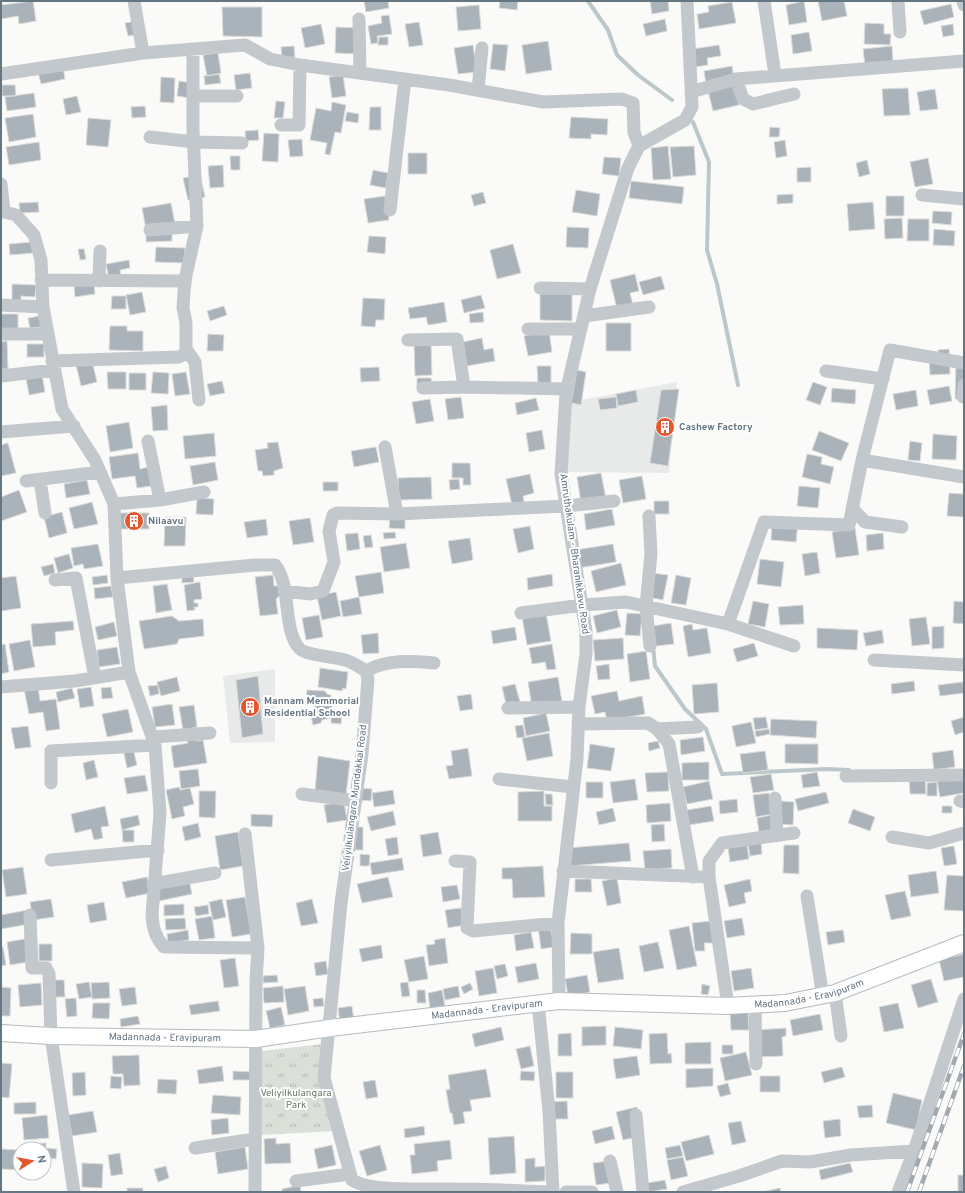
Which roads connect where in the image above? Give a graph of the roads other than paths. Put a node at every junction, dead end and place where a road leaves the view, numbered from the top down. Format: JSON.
{"nodes":[{"id":1,"x":134,"y":1,"type":"edge"},
{"id":2,"x":687,"y":1,"type":"edge"},
{"id":3,"x":764,"y":1,"type":"edge"},
{"id":4,"x":898,"y":1,"type":"edge"},
{"id":5,"x":963,"y":1,"type":"edge"},
{"id":6,"x":964,"y":5,"type":"edge"},
{"id":7,"x":359,"y":19,"type":"dead end"},
{"id":8,"x":900,"y":32,"type":"dead end"},
{"id":9,"x":482,"y":48,"type":"dead end"},
{"id":10,"x":193,"y":50,"type":"junction"},
{"id":11,"x":143,"y":52,"type":"junction"},
{"id":12,"x":964,"y":61,"type":"edge"},
{"id":13,"x":300,"y":65,"type":"junction"},
{"id":14,"x":360,"y":73,"type":"junction"},
{"id":15,"x":1,"y":74,"type":"edge"},
{"id":16,"x":775,"y":75,"type":"junction"},
{"id":17,"x":405,"y":79,"type":"junction"},
{"id":18,"x":736,"y":79,"type":"junction"},
{"id":19,"x":478,"y":90,"type":"junction"},
{"id":20,"x":691,"y":92,"type":"junction"},
{"id":21,"x":794,"y":94,"type":"dead end"},
{"id":22,"x":193,"y":96,"type":"junction"},
{"id":23,"x":237,"y":96,"type":"dead end"},
{"id":24,"x":281,"y":125,"type":"dead end"},
{"id":25,"x":150,"y":137,"type":"dead end"},
{"id":26,"x":194,"y":142,"type":"junction"},
{"id":27,"x":242,"y":143,"type":"dead end"},
{"id":28,"x":639,"y":146,"type":"junction"},
{"id":29,"x":1,"y":184,"type":"edge"},
{"id":30,"x":922,"y":195,"type":"dead end"},
{"id":31,"x":964,"y":199,"type":"edge"},
{"id":32,"x":390,"y":210,"type":"dead end"},
{"id":33,"x":3,"y":212,"type":"edge"},
{"id":34,"x":197,"y":226,"type":"junction"},
{"id":35,"x":150,"y":230,"type":"dead end"},
{"id":36,"x":100,"y":251,"type":"dead end"},
{"id":37,"x":41,"y":280,"type":"junction"},
{"id":38,"x":99,"y":281,"type":"junction"},
{"id":39,"x":185,"y":281,"type":"junction"},
{"id":40,"x":540,"y":288,"type":"dead end"},
{"id":41,"x":590,"y":289,"type":"junction"},
{"id":42,"x":1,"y":305,"type":"edge"},
{"id":43,"x":649,"y":307,"type":"dead end"},
{"id":44,"x":43,"y":308,"type":"junction"},
{"id":45,"x":584,"y":316,"type":"junction"},
{"id":46,"x":528,"y":328,"type":"dead end"},
{"id":47,"x":580,"y":329,"type":"junction"},
{"id":48,"x":1,"y":334,"type":"edge"},
{"id":49,"x":47,"y":334,"type":"junction"},
{"id":50,"x":408,"y":340,"type":"dead end"},
{"id":51,"x":186,"y":349,"type":"junction"},
{"id":52,"x":964,"y":363,"type":"edge"},
{"id":53,"x":53,"y":365,"type":"junction"},
{"id":54,"x":826,"y":371,"type":"dead end"},
{"id":55,"x":1,"y":376,"type":"edge"},
{"id":56,"x":883,"y":379,"type":"junction"},
{"id":57,"x":464,"y":387,"type":"junction"},
{"id":58,"x":423,"y":388,"type":"dead end"},
{"id":59,"x":566,"y":389,"type":"junction"},
{"id":60,"x":199,"y":400,"type":"dead end"},
{"id":61,"x":74,"y":426,"type":"junction"},
{"id":62,"x":1,"y":432,"type":"edge"},
{"id":63,"x":148,"y":441,"type":"dead end"},
{"id":64,"x":385,"y":447,"type":"dead end"},
{"id":65,"x":862,"y":460,"type":"junction"},
{"id":66,"x":100,"y":472,"type":"junction"},
{"id":67,"x":964,"y":477,"type":"edge"},
{"id":68,"x":40,"y":480,"type":"junction"},
{"id":69,"x":26,"y":481,"type":"dead end"},
{"id":70,"x":204,"y":492,"type":"dead end"},
{"id":71,"x":160,"y":500,"type":"junction"},
{"id":72,"x":614,"y":501,"type":"dead end"},
{"id":73,"x":114,"y":504,"type":"junction"},
{"id":74,"x":566,"y":506,"type":"junction"},
{"id":75,"x":852,"y":509,"type":"junction"},
{"id":76,"x":45,"y":513,"type":"dead end"},
{"id":77,"x":397,"y":514,"type":"junction"},
{"id":78,"x":649,"y":516,"type":"dead end"},
{"id":79,"x":902,"y":527,"type":"dead end"},
{"id":80,"x":117,"y":578,"type":"junction"},
{"id":81,"x":55,"y":580,"type":"dead end"},
{"id":82,"x":284,"y":591,"type":"junction"},
{"id":83,"x":582,"y":605,"type":"junction"},
{"id":84,"x":646,"y":606,"type":"junction"},
{"id":85,"x":521,"y":613,"type":"dead end"},
{"id":86,"x":728,"y":624,"type":"junction"},
{"id":87,"x":650,"y":646,"type":"dead end"},
{"id":88,"x":794,"y":646,"type":"dead end"},
{"id":89,"x":874,"y":660,"type":"dead end"},
{"id":90,"x":434,"y":662,"type":"dead end"},
{"id":91,"x":964,"y":665,"type":"edge"},
{"id":92,"x":366,"y":671,"type":"junction"},
{"id":93,"x":129,"y":672,"type":"junction"},
{"id":94,"x":95,"y":678,"type":"junction"},
{"id":95,"x":1,"y":687,"type":"edge"},
{"id":96,"x":579,"y":707,"type":"junction"},
{"id":97,"x":508,"y":708,"type":"dead end"},
{"id":98,"x":578,"y":724,"type":"junction"},
{"id":99,"x":698,"y":726,"type":"dead end"},
{"id":100,"x":657,"y":729,"type":"junction"},
{"id":101,"x":210,"y":733,"type":"dead end"},
{"id":102,"x":154,"y":741,"type":"junction"},
{"id":103,"x":964,"y":775,"type":"edge"},
{"id":104,"x":846,"y":776,"type":"dead end"},
{"id":105,"x":499,"y":779,"type":"dead end"},
{"id":106,"x":51,"y":783,"type":"dead end"},
{"id":107,"x":573,"y":786,"type":"junction"},
{"id":108,"x":302,"y":794,"type":"dead end"},
{"id":109,"x":775,"y":798,"type":"dead end"},
{"id":110,"x":356,"y":800,"type":"junction"},
{"id":111,"x":794,"y":833,"type":"dead end"},
{"id":112,"x":964,"y":833,"type":"edge"},
{"id":113,"x":245,"y":834,"type":"dead end"},
{"id":114,"x":777,"y":835,"type":"junction"},
{"id":115,"x":892,"y":837,"type":"dead end"},
{"id":116,"x":158,"y":850,"type":"junction"},
{"id":117,"x":51,"y":860,"type":"dead end"},
{"id":118,"x":455,"y":862,"type":"dead end"},
{"id":119,"x":563,"y":871,"type":"junction"},
{"id":120,"x":215,"y":872,"type":"dead end"},
{"id":121,"x":693,"y":877,"type":"junction"},
{"id":122,"x":709,"y":877,"type":"junction"},
{"id":123,"x":153,"y":884,"type":"junction"},
{"id":124,"x":807,"y":896,"type":"dead end"},
{"id":125,"x":30,"y":915,"type":"dead end"},
{"id":126,"x":558,"y":923,"type":"junction"},
{"id":127,"x":964,"y":943,"type":"edge"},
{"id":128,"x":258,"y":948,"type":"junction"},
{"id":129,"x":829,"y":995,"type":"junction"},
{"id":130,"x":964,"y":999,"type":"edge"},
{"id":131,"x":559,"y":1001,"type":"junction"},
{"id":132,"x":538,"y":1003,"type":"junction"},
{"id":133,"x":728,"y":1006,"type":"junction"},
{"id":134,"x":755,"y":1006,"type":"junction"},
{"id":135,"x":330,"y":1028,"type":"junction"},
{"id":136,"x":1,"y":1033,"type":"edge"},
{"id":137,"x":51,"y":1036,"type":"junction"},
{"id":138,"x":841,"y":1036,"type":"dead end"},
{"id":139,"x":256,"y":1039,"type":"junction"},
{"id":140,"x":756,"y":1064,"type":"dead end"},
{"id":141,"x":636,"y":1115,"type":"dead end"},
{"id":142,"x":255,"y":1139,"type":"junction"},
{"id":143,"x":195,"y":1148,"type":"dead end"},
{"id":144,"x":914,"y":1151,"type":"junction"},
{"id":145,"x":610,"y":1161,"type":"dead end"},
{"id":146,"x":296,"y":1181,"type":"dead end"},
{"id":147,"x":351,"y":1182,"type":"edge"},
{"id":148,"x":395,"y":1191,"type":"edge"},
{"id":149,"x":74,"y":1192,"type":"edge"},
{"id":150,"x":255,"y":1192,"type":"edge"},
{"id":151,"x":549,"y":1192,"type":"edge"},
{"id":152,"x":553,"y":1192,"type":"edge"},
{"id":153,"x":566,"y":1192,"type":"edge"},
{"id":154,"x":592,"y":1192,"type":"edge"},
{"id":155,"x":617,"y":1192,"type":"edge"},
{"id":156,"x":643,"y":1192,"type":"edge"},
{"id":157,"x":683,"y":1192,"type":"edge"},
{"id":158,"x":898,"y":1192,"type":"edge"}],
"edges":[{"from":1,"to":11,"type":"street"},
{"from":2,"to":20,"type":"street"},
{"from":3,"to":16,"type":"street"},
{"from":4,"to":8,"type":"street"},
{"from":5,"to":6,"type":"street"},
{"from":7,"to":14,"type":"street"},
{"from":9,"to":19,"type":"street"},
{"from":10,"to":11,"type":"street"},
{"from":10,"to":13,"type":"street"},
{"from":10,"to":22,"type":"street"},
{"from":11,"to":15,"type":"street"},
{"from":12,"to":16,"type":"street"},
{"from":13,"to":14,"type":"street"},
{"from":13,"to":24,"type":"street"},
{"from":14,"to":17,"type":"street"},
{"from":16,"to":18,"type":"street"},
{"from":17,"to":19,"type":"street"},
{"from":17,"to":32,"type":"street"},
{"from":18,"to":20,"type":"street"},
{"from":18,"to":21,"type":"street"},
{"from":19,"to":28,"type":"street"},
{"from":20,"to":28,"type":"street"},
{"from":22,"to":23,"type":"street"},
{"from":22,"to":26,"type":"street"},
{"from":25,"to":26,"type":"street"},
{"from":26,"to":27,"type":"street"},
{"from":26,"to":34,"type":"street"},
{"from":28,"to":41,"type":"street","name":"Amruthakulam - Bharanikkavu Road"},
{"from":29,"to":33,"type":"street"},
{"from":30,"to":31,"type":"street"},
{"from":33,"to":37,"type":"street"},
{"from":34,"to":35,"type":"street"},
{"from":34,"to":39,"type":"street"},
{"from":36,"to":38,"type":"street"},
{"from":37,"to":38,"type":"street"},
{"from":37,"to":44,"type":"street"},
{"from":38,"to":39,"type":"street"},
{"from":39,"to":51,"type":"street"},
{"from":40,"to":41,"type":"street"},
{"from":41,"to":45,"type":"street","name":"Amruthakulam - Bharanikkavu Road"},
{"from":42,"to":44,"type":"street"},
{"from":43,"to":45,"type":"street"},
{"from":44,"to":49,"type":"street"},
{"from":45,"to":47,"type":"street","name":"Amruthakulam - Bharanikkavu Road"},
{"from":46,"to":47,"type":"street"},
{"from":47,"to":59,"type":"street","name":"Amruthakulam - Bharanikkavu Road"},
{"from":48,"to":49,"type":"street"},
{"from":49,"to":53,"type":"street"},
{"from":50,"to":57,"type":"street"},
{"from":51,"to":53,"type":"street"},
{"from":51,"to":60,"type":"street"},
{"from":52,"to":56,"type":"street"},
{"from":53,"to":55,"type":"street"},
{"from":53,"to":61,"type":"street"},
{"from":54,"to":56,"type":"street"},
{"from":56,"to":65,"type":"street"},
{"from":57,"to":58,"type":"street"},
{"from":57,"to":59,"type":"street"},
{"from":59,"to":74,"type":"street","name":"Amruthakulam - Bharanikkavu Road"},
{"from":61,"to":62,"type":"street"},
{"from":61,"to":66,"type":"street"},
{"from":63,"to":71,"type":"street"},
{"from":64,"to":77,"type":"street"},
{"from":65,"to":67,"type":"street"},
{"from":65,"to":75,"type":"street"},
{"from":66,"to":68,"type":"street"},
{"from":66,"to":73,"type":"street"},
{"from":68,"to":69,"type":"street"},
{"from":68,"to":76,"type":"street"},
{"from":70,"to":71,"type":"street"},
{"from":71,"to":73,"type":"street"},
{"from":72,"to":74,"type":"street"},
{"from":73,"to":80,"type":"street"},
{"from":74,"to":77,"type":"street"},
{"from":74,"to":83,"type":"street","name":"Amruthakulam - Bharanikkavu Road"},
{"from":75,"to":79,"type":"street"},
{"from":75,"to":86,"type":"street"},
{"from":77,"to":82,"type":"street"},
{"from":78,"to":84,"type":"street"},
{"from":80,"to":82,"type":"street"},
{"from":80,"to":93,"type":"street"},
{"from":81,"to":94,"type":"street"},
{"from":82,"to":92,"type":"street"},
{"from":83,"to":84,"type":"street"},
{"from":83,"to":85,"type":"street"},
{"from":83,"to":96,"type":"street","name":"Amruthakulam - Bharanikkavu Road"},
{"from":84,"to":86,"type":"street"},
{"from":84,"to":87,"type":"street"},
{"from":86,"to":88,"type":"street"},
{"from":89,"to":91,"type":"street"},
{"from":90,"to":92,"type":"street"},
{"from":92,"to":110,"type":"street","name":"Veliyilkulangara Mundakkal Road"},
{"from":93,"to":94,"type":"street"},
{"from":93,"to":102,"type":"street"},
{"from":94,"to":95,"type":"street"},
{"from":96,"to":97,"type":"street"},
{"from":96,"to":98,"type":"street","name":"Amruthakulam - Bharanikkavu Road"},
{"from":98,"to":100,"type":"street"},
{"from":98,"to":107,"type":"street","name":"Amruthakulam - Bharanikkavu Road"},
{"from":99,"to":100,"type":"street"},
{"from":100,"to":121,"type":"street"},
{"from":101,"to":102,"type":"street"},
{"from":102,"to":106,"type":"street"},
{"from":102,"to":116,"type":"street"},
{"from":103,"to":104,"type":"street"},
{"from":105,"to":107,"type":"street"},
{"from":107,"to":119,"type":"street","name":"Amruthakulam - Bharanikkavu Road"},
{"from":108,"to":110,"type":"street"},
{"from":109,"to":114,"type":"street"},
{"from":110,"to":135,"type":"street","name":"Veliyilkulangara Mundakkal Road"},
{"from":111,"to":114,"type":"street"},
{"from":112,"to":115,"type":"street"},
{"from":113,"to":128,"type":"street"},
{"from":114,"to":122,"type":"street"},
{"from":116,"to":117,"type":"street"},
{"from":116,"to":123,"type":"street"},
{"from":118,"to":126,"type":"street"},
{"from":119,"to":121,"type":"street"},
{"from":119,"to":126,"type":"street","name":"Amruthakulam - Bharanikkavu Road"},
{"from":120,"to":123,"type":"street"},
{"from":121,"to":122,"type":"street"},
{"from":122,"to":133,"type":"street"},
{"from":123,"to":128,"type":"street"},
{"from":124,"to":129,"type":"street"},
{"from":125,"to":137,"type":"street"},
{"from":126,"to":131,"type":"street","name":"Amruthakulam - Bharanikkavu Road"},
{"from":127,"to":129,"type":"main road","name":"Madannada - Eravipuram"},
{"from":128,"to":139,"type":"street"},
{"from":129,"to":134,"type":"main road","name":"Madannada - Eravipuram"},
{"from":129,"to":138,"type":"street"},
{"from":130,"to":144,"type":"street"},
{"from":131,"to":132,"type":"main road","name":"Madannada - Eravipuram"},
{"from":131,"to":133,"type":"main road","name":"Madannada - Eravipuram"},
{"from":132,"to":135,"type":"main road","name":"Madannada - Eravipuram"},
{"from":132,"to":152,"type":"street"},
{"from":133,"to":134,"type":"main road","name":"Madannada - Eravipuram"},
{"from":134,"to":140,"type":"street"},
{"from":135,"to":139,"type":"main road","name":"Madannada - Eravipuram"},
{"from":135,"to":147,"type":"street","name":"Veliyilkulangara Mundakkal Road"},
{"from":136,"to":137,"type":"main road","name":"Madannada - Eravipuram"},
{"from":137,"to":139,"type":"main road","name":"Madannada - Eravipuram"},
{"from":137,"to":149,"type":"street"},
{"from":139,"to":142,"type":"street"},
{"from":141,"to":156,"type":"street"},
{"from":142,"to":143,"type":"street"},
{"from":142,"to":150,"type":"street"},
{"from":144,"to":157,"type":"street"},
{"from":144,"to":158,"type":"street"},
{"from":145,"to":155,"type":"street"},
{"from":146,"to":147,"type":"street"},
{"from":147,"to":148,"type":"street"},
{"from":148,"to":151,"type":"street"},
{"from":153,"to":154,"type":"street"}]}
